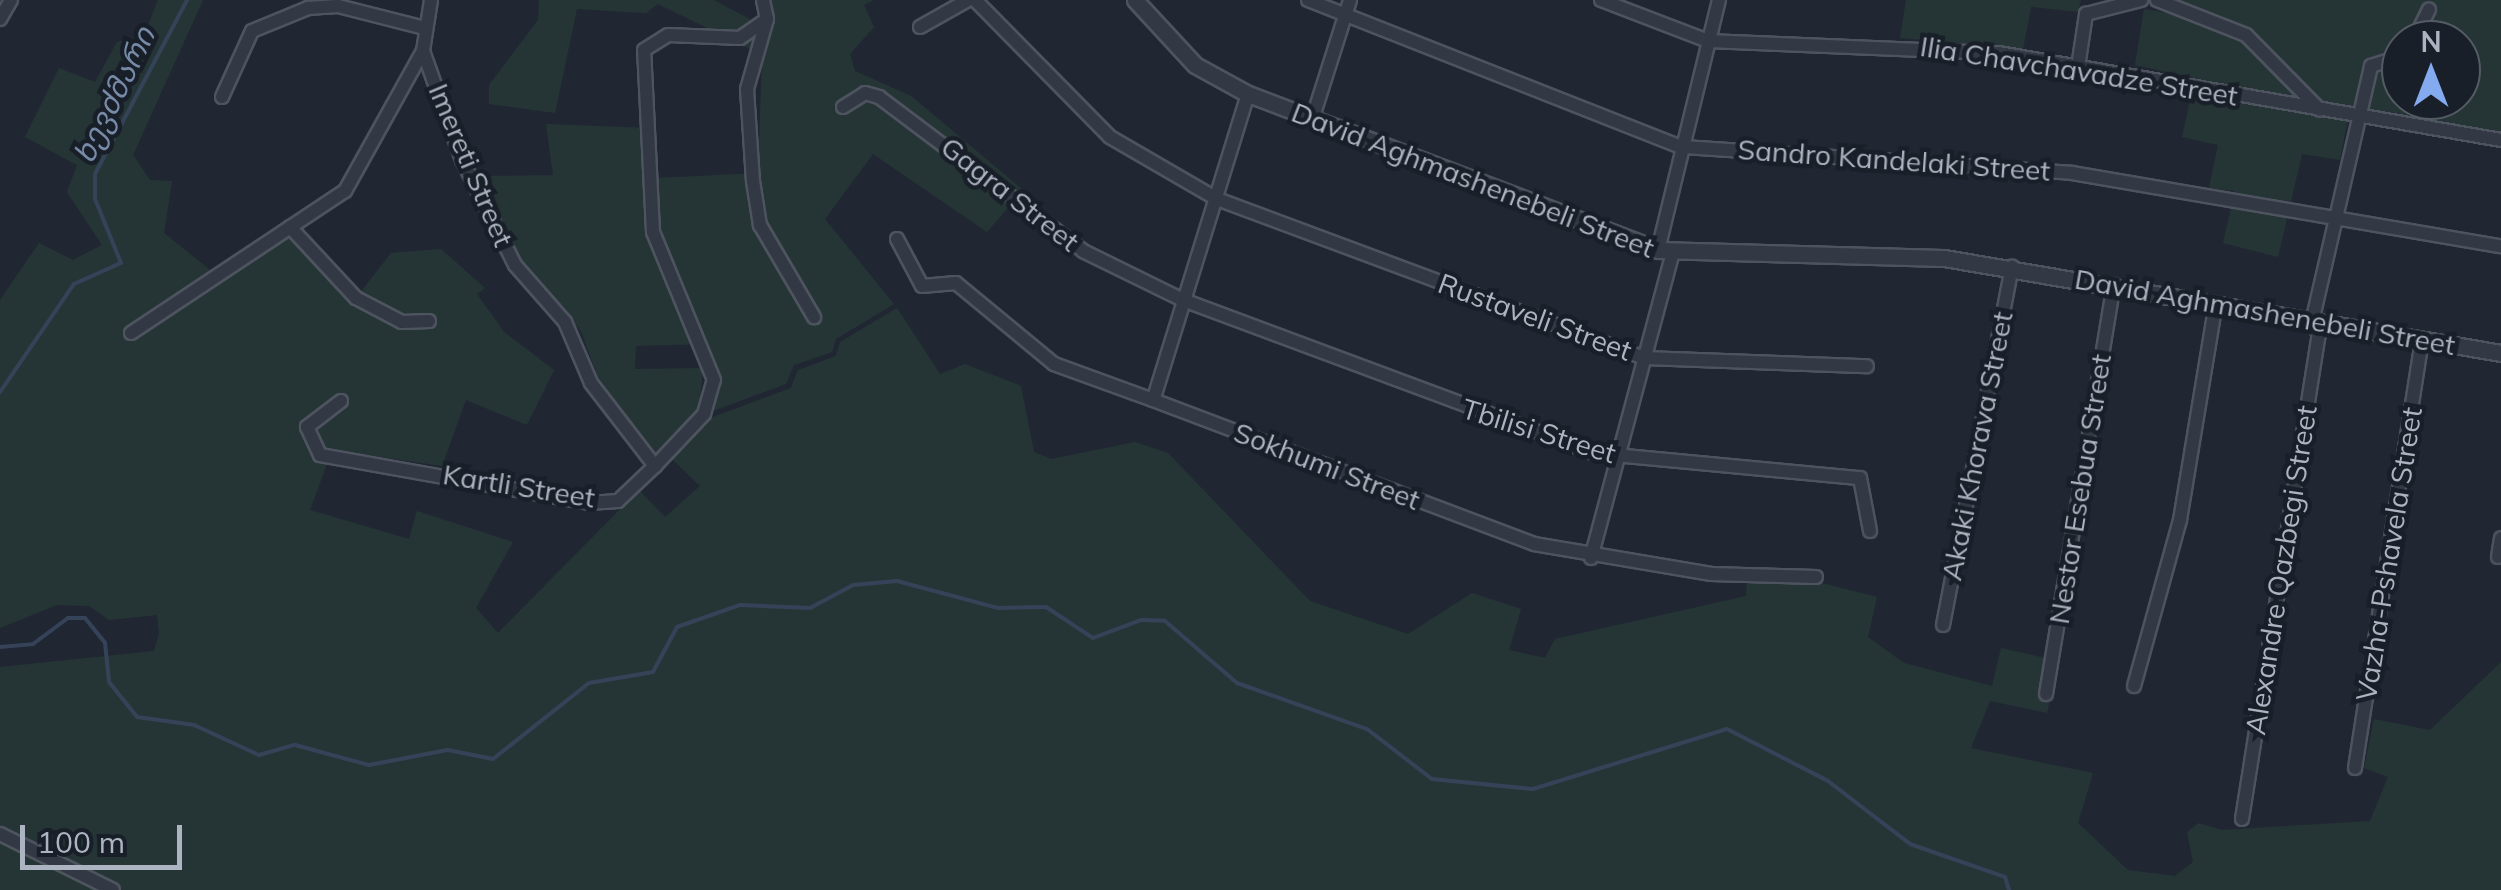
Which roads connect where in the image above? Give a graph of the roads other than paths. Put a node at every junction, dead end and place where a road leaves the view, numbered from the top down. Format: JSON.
{"nodes":[{"id":1,"x":11,"y":0,"type":"edge"},
{"id":2,"x":431,"y":0,"type":"edge"},
{"id":3,"x":763,"y":0,"type":"edge"},
{"id":4,"x":972,"y":0,"type":"edge"},
{"id":5,"x":1136,"y":0,"type":"edge"},
{"id":6,"x":1308,"y":0,"type":"edge"},
{"id":7,"x":1350,"y":0,"type":"edge"},
{"id":8,"x":1601,"y":0,"type":"edge"},
{"id":9,"x":1718,"y":0,"type":"edge"},
{"id":10,"x":2141,"y":0,"type":"edge"},
{"id":11,"x":2157,"y":0,"type":"edge"},
{"id":12,"x":2428,"y":8,"type":"dead end"},
{"id":13,"x":767,"y":18,"type":"junction"},
{"id":14,"x":0,"y":19,"type":"edge"},
{"id":15,"x":1345,"y":20,"type":"junction"},
{"id":16,"x":2423,"y":20,"type":"edge"},
{"id":17,"x":920,"y":27,"type":"dead end"},
{"id":18,"x":425,"y":28,"type":"junction"},
{"id":19,"x":1708,"y":41,"type":"junction"},
{"id":20,"x":422,"y":51,"type":"junction"},
{"id":21,"x":2381,"y":58,"type":"edge"},
{"id":22,"x":2078,"y":66,"type":"junction"},
{"id":23,"x":1248,"y":94,"type":"junction"},
{"id":24,"x":222,"y":97,"type":"dead end"},
{"id":25,"x":843,"y":108,"type":"dead end"},
{"id":26,"x":2320,"y":110,"type":"junction"},
{"id":27,"x":2360,"y":115,"type":"junction"},
{"id":28,"x":1312,"y":120,"type":"junction"},
{"id":29,"x":2501,"y":140,"type":"edge"},
{"id":30,"x":1682,"y":147,"type":"junction"},
{"id":31,"x":1217,"y":199,"type":"junction"},
{"id":32,"x":2336,"y":216,"type":"junction"},
{"id":33,"x":290,"y":227,"type":"junction"},
{"id":34,"x":896,"y":239,"type":"dead end"},
{"id":35,"x":2501,"y":246,"type":"edge"},
{"id":36,"x":1666,"y":252,"type":"junction"},
{"id":37,"x":2012,"y":266,"type":"junction"},
{"id":38,"x":2114,"y":284,"type":"junction"},
{"id":39,"x":1184,"y":300,"type":"junction"},
{"id":40,"x":2216,"y":303,"type":"junction"},
{"id":41,"x":814,"y":317,"type":"dead end"},
{"id":42,"x":430,"y":321,"type":"dead end"},
{"id":43,"x":2312,"y":322,"type":"junction"},
{"id":44,"x":131,"y":332,"type":"dead end"},
{"id":45,"x":2422,"y":340,"type":"junction"},
{"id":46,"x":2501,"y":353,"type":"edge"},
{"id":47,"x":1644,"y":358,"type":"junction"},
{"id":48,"x":1867,"y":366,"type":"dead end"},
{"id":49,"x":1153,"y":400,"type":"junction"},
{"id":50,"x":341,"y":402,"type":"dead end"},
{"id":51,"x":1619,"y":458,"type":"junction"},
{"id":52,"x":654,"y":466,"type":"junction"},
{"id":53,"x":1870,"y":531,"type":"dead end"},
{"id":54,"x":2501,"y":538,"type":"edge"},
{"id":55,"x":1591,"y":558,"type":"junction"},
{"id":56,"x":2498,"y":558,"type":"dead end"},
{"id":57,"x":1816,"y":576,"type":"dead end"},
{"id":58,"x":1943,"y":625,"type":"dead end"},
{"id":59,"x":2134,"y":686,"type":"dead end"},
{"id":60,"x":2046,"y":694,"type":"dead end"},
{"id":61,"x":2356,"y":768,"type":"dead end"},
{"id":62,"x":2242,"y":819,"type":"dead end"},
{"id":63,"x":0,"y":834,"type":"edge"},
{"id":64,"x":112,"y":890,"type":"edge"}],
"edges":[{"from":1,"to":14,"type":"street"},
{"from":2,"to":18,"type":"street","name":"Imereti Street"},
{"from":3,"to":13,"type":"street"},
{"from":4,"to":17,"type":"street"},
{"from":4,"to":31,"type":"street","name":"Rustaveli Street"},
{"from":5,"to":23,"type":"street","name":"David Aghmashenebeli Street"},
{"from":6,"to":15,"type":"street","name":"Sandro Kandelaki Street"},
{"from":7,"to":15,"type":"street"},
{"from":8,"to":19,"type":"street","name":"Ilia Chavchavadze Street"},
{"from":9,"to":19,"type":"street"},
{"from":10,"to":22,"type":"street"},
{"from":11,"to":26,"type":"street"},
{"from":12,"to":16,"type":"street"},
{"from":13,"to":41,"type":"street"},
{"from":13,"to":52,"type":"street","name":"Kartli Street"},
{"from":15,"to":28,"type":"street"},
{"from":15,"to":30,"type":"street","name":"Sandro Kandelaki Street"},
{"from":18,"to":20,"type":"street","name":"Imereti Street"},
{"from":18,"to":24,"type":"street"},
{"from":19,"to":22,"type":"street","name":"Ilia Chavchavadze Street"},
{"from":19,"to":30,"type":"street"},
{"from":20,"to":33,"type":"street"},
{"from":20,"to":52,"type":"street","name":"Imereti Street"},
{"from":21,"to":27,"type":"street","name":"Alexandre Qazbegi Street"},
{"from":22,"to":26,"type":"street","name":"Ilia Chavchavadze Street"},
{"from":23,"to":28,"type":"street","name":"David Aghmashenebeli Street"},
{"from":23,"to":31,"type":"street"},
{"from":25,"to":39,"type":"street","name":"Gagra Street"},
{"from":26,"to":27,"type":"street","name":"Ilia Chavchavadze Street"},
{"from":27,"to":29,"type":"street","name":"Ilia Chavchavadze Street"},
{"from":27,"to":32,"type":"street","name":"Alexandre Qazbegi Street"},
{"from":28,"to":36,"type":"street","name":"David Aghmashenebeli Street"},
{"from":30,"to":32,"type":"street","name":"Sandro Kandelaki Street"},
{"from":30,"to":36,"type":"street"},
{"from":31,"to":39,"type":"street"},
{"from":31,"to":47,"type":"street","name":"Rustaveli Street"},
{"from":32,"to":35,"type":"street","name":"Sandro Kandelaki Street"},
{"from":32,"to":43,"type":"street","name":"Alexandre Qazbegi Street"},
{"from":33,"to":42,"type":"street"},
{"from":33,"to":44,"type":"street"},
{"from":34,"to":49,"type":"street","name":"Sokhumi Street"},
{"from":36,"to":37,"type":"street","name":"David Aghmashenebeli Street"},
{"from":36,"to":47,"type":"street"},
{"from":37,"to":38,"type":"street","name":"David Aghmashenebeli Street"},
{"from":37,"to":58,"type":"street","name":"Akaki Khorava Street"},
{"from":38,"to":40,"type":"street","name":"David Aghmashenebeli Street"},
{"from":38,"to":60,"type":"street","name":"Nestor Esebua Street"},
{"from":39,"to":49,"type":"street"},
{"from":39,"to":51,"type":"street","name":"Tbilisi Street"},
{"from":40,"to":43,"type":"street","name":"David Aghmashenebeli Street"},
{"from":40,"to":59,"type":"street"},
{"from":43,"to":45,"type":"street","name":"David Aghmashenebeli Street"},
{"from":43,"to":62,"type":"street","name":"Alexandre Qazbegi Street"},
{"from":45,"to":46,"type":"street","name":"David Aghmashenebeli Street"},
{"from":45,"to":61,"type":"street","name":"Vazha-Pshavela Street"},
{"from":47,"to":48,"type":"street","name":"Rustaveli Street"},
{"from":47,"to":51,"type":"street"},
{"from":49,"to":55,"type":"street","name":"Sokhumi Street"},
{"from":50,"to":52,"type":"street","name":"Kartli Street"},
{"from":51,"to":53,"type":"street","name":"Tbilisi Street"},
{"from":51,"to":55,"type":"street"},
{"from":54,"to":56,"type":"street"},
{"from":55,"to":57,"type":"street","name":"Sokhumi Street"},
{"from":63,"to":64,"type":"street"}]}
